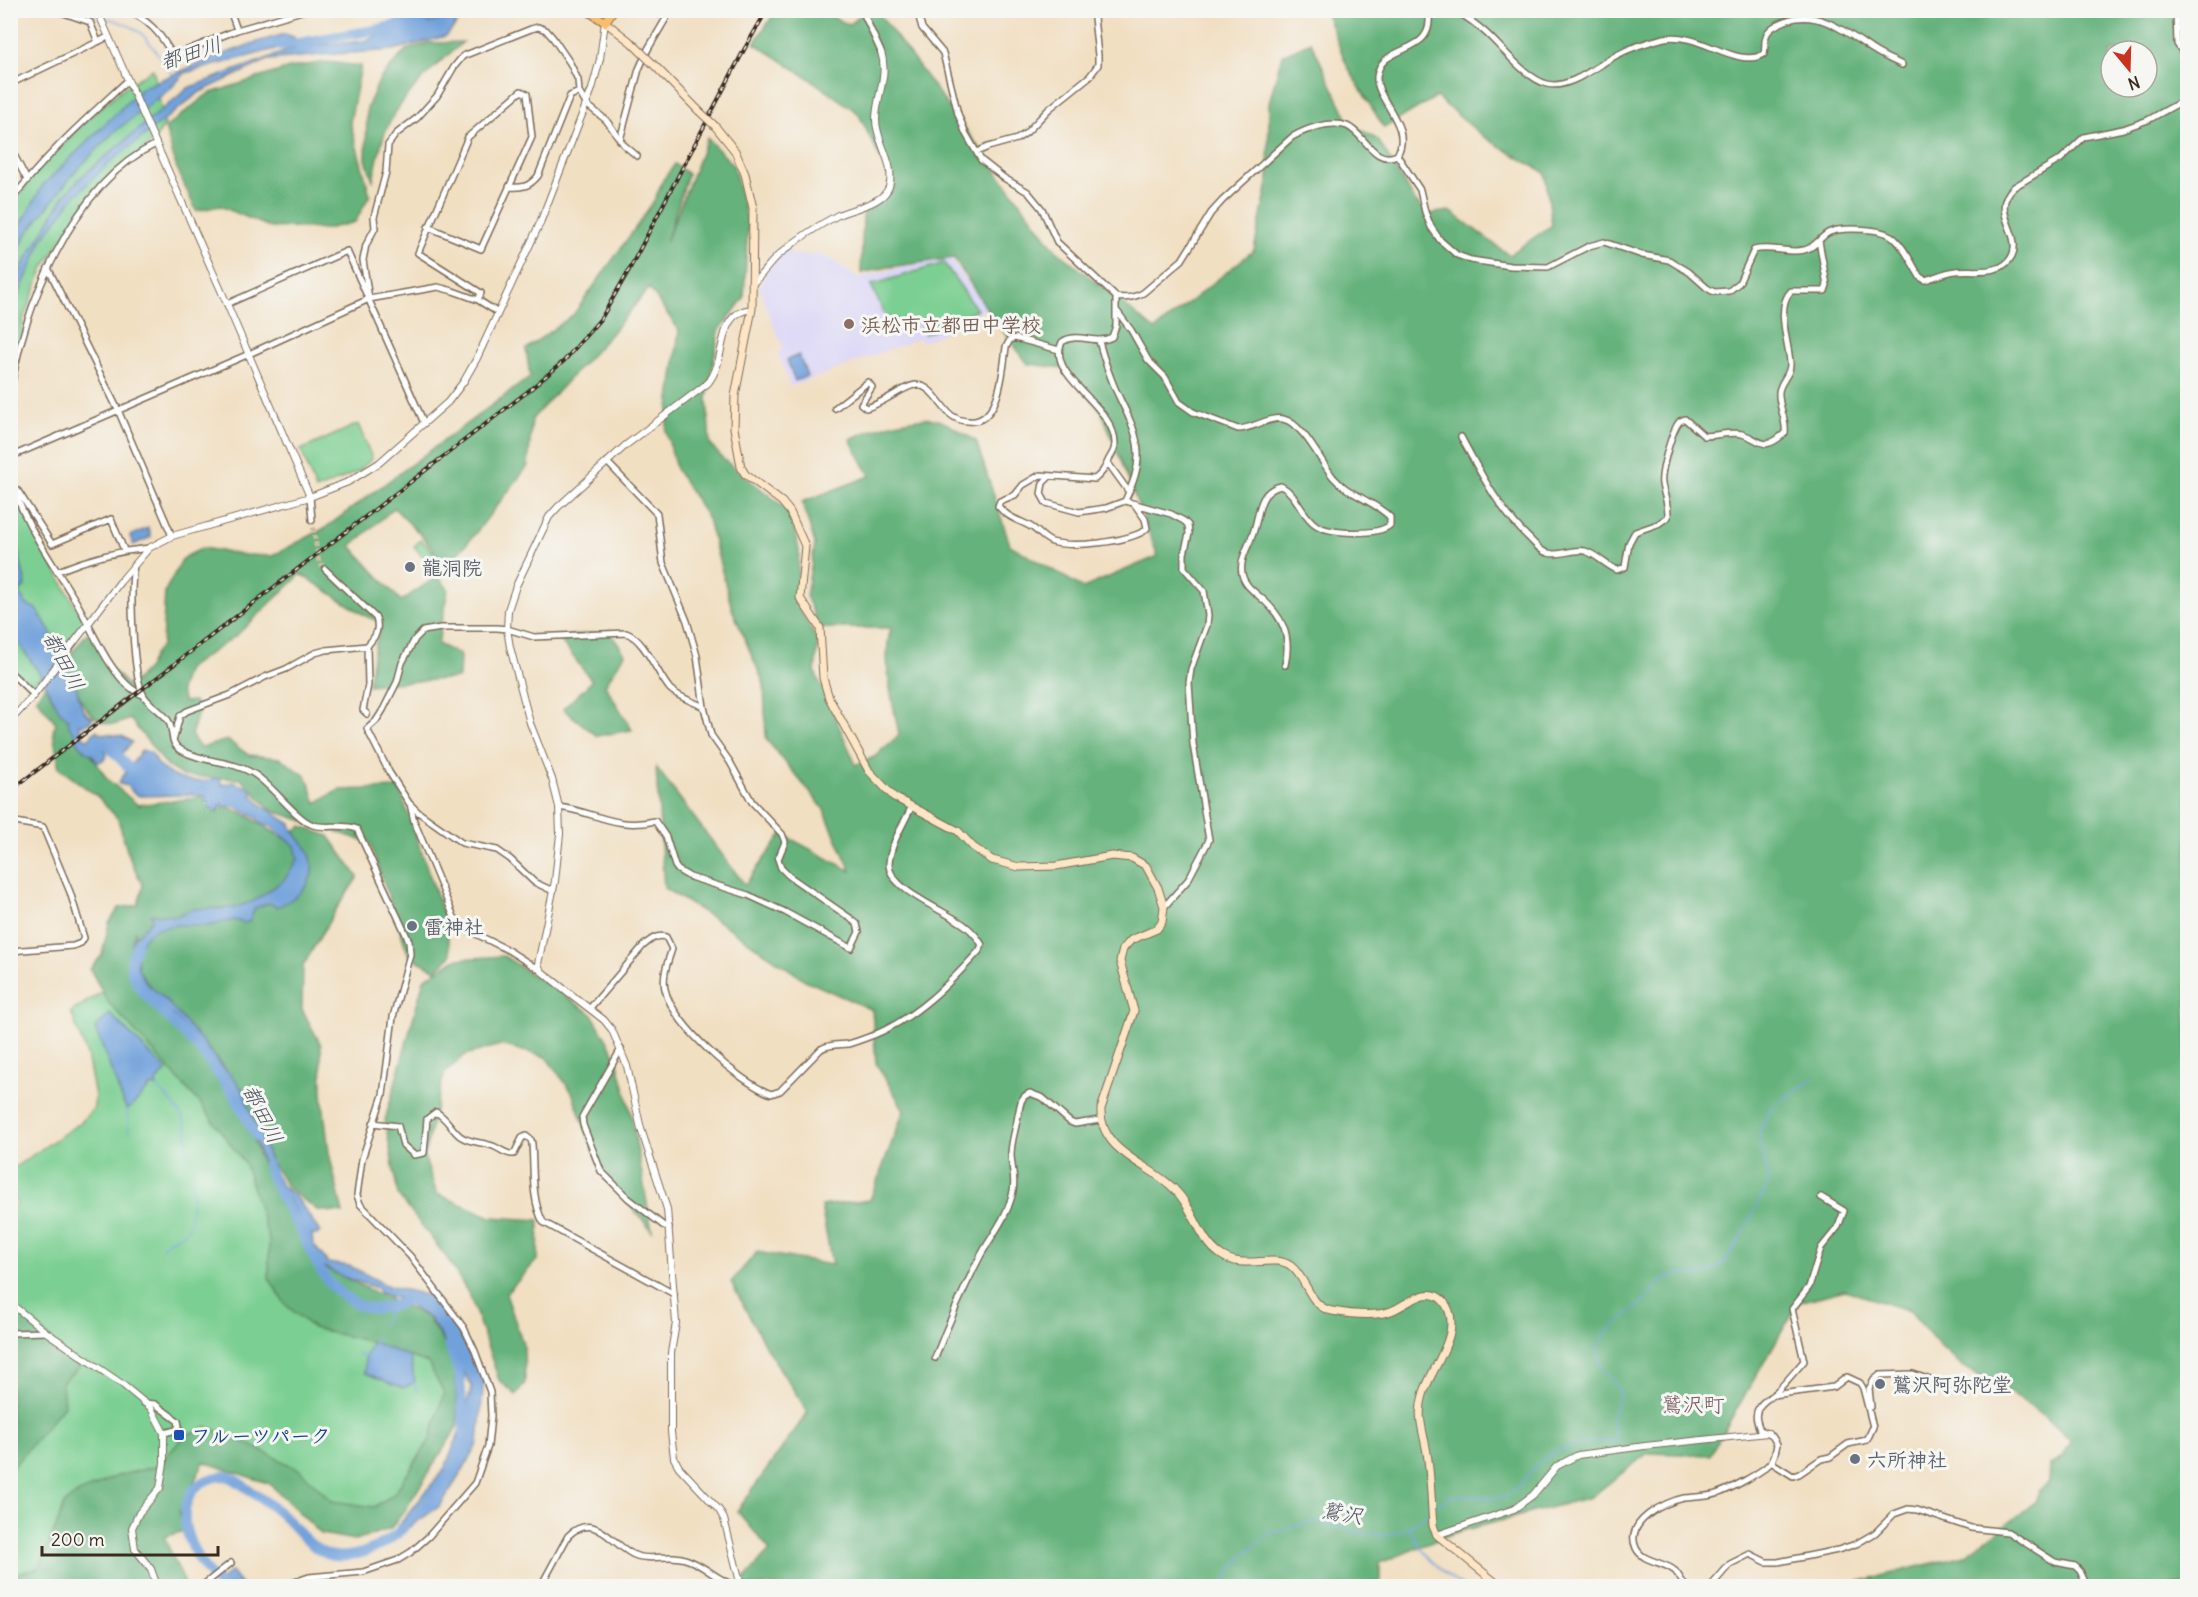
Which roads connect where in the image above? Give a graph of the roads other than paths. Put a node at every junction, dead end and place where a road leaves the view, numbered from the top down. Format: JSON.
{"nodes":[{"id":1,"x":56,"y":10,"type":"edge"},
{"id":2,"x":97,"y":10,"type":"edge"},
{"id":3,"x":124,"y":10,"type":"edge"},
{"id":4,"x":230,"y":10,"type":"edge"},
{"id":5,"x":305,"y":10,"type":"edge"},
{"id":6,"x":587,"y":10,"type":"edge"},
{"id":7,"x":614,"y":10,"type":"edge"},
{"id":8,"x":671,"y":10,"type":"edge"},
{"id":9,"x":917,"y":10,"type":"edge"},
{"id":10,"x":1091,"y":10,"type":"edge"},
{"id":11,"x":1428,"y":10,"type":"edge"},
{"id":12,"x":1455,"y":10,"type":"edge"},
{"id":13,"x":2132,"y":10,"type":"edge"},
{"id":14,"x":862,"y":11,"type":"edge"},
{"id":15,"x":605,"y":22,"type":"junction"},
{"id":16,"x":237,"y":30,"type":"junction"},
{"id":17,"x":108,"y":37,"type":"junction"},
{"id":18,"x":98,"y":42,"type":"junction"},
{"id":19,"x":881,"y":52,"type":"joint"},
{"id":20,"x":2187,"y":60,"type":"edge"},
{"id":21,"x":1902,"y":65,"type":"dead end"},
{"id":22,"x":128,"y":83,"type":"junction"},
{"id":23,"x":10,"y":84,"type":"edge"},
{"id":24,"x":579,"y":92,"type":"junction"},
{"id":25,"x":2187,"y":98,"type":"edge"},
{"id":26,"x":586,"y":104,"type":"junction"},
{"id":27,"x":620,"y":140,"type":"junction"},
{"id":28,"x":156,"y":144,"type":"junction"},
{"id":29,"x":10,"y":147,"type":"edge"},
{"id":30,"x":977,"y":152,"type":"junction"},
{"id":31,"x":1396,"y":155,"type":"junction"},
{"id":32,"x":638,"y":156,"type":"dead end"},
{"id":33,"x":27,"y":180,"type":"junction"},
{"id":34,"x":509,"y":187,"type":"junction"},
{"id":35,"x":10,"y":202,"type":"edge"},
{"id":36,"x":428,"y":228,"type":"junction"},
{"id":37,"x":1819,"y":241,"type":"junction"},
{"id":38,"x":48,"y":268,"type":"junction"},
{"id":39,"x":753,"y":283,"type":"junction"},
{"id":40,"x":1116,"y":297,"type":"junction"},
{"id":41,"x":369,"y":299,"type":"junction"},
{"id":42,"x":478,"y":300,"type":"junction"},
{"id":43,"x":227,"y":304,"type":"junction"},
{"id":44,"x":752,"y":309,"type":"junction"},
{"id":45,"x":1117,"y":310,"type":"junction"},
{"id":46,"x":497,"y":312,"type":"junction"},
{"id":47,"x":1099,"y":341,"type":"junction"},
{"id":48,"x":1059,"y":350,"type":"junction"},
{"id":49,"x":249,"y":354,"type":"junction"},
{"id":50,"x":10,"y":396,"type":"edge"},
{"id":51,"x":835,"y":408,"type":"dead end"},
{"id":52,"x":118,"y":410,"type":"junction"},
{"id":53,"x":424,"y":423,"type":"junction"},
{"id":54,"x":1461,"y":437,"type":"dead end"},
{"id":55,"x":10,"y":457,"type":"edge"},
{"id":56,"x":607,"y":462,"type":"junction"},
{"id":57,"x":1108,"y":462,"type":"junction"},
{"id":58,"x":1050,"y":476,"type":"junction"},
{"id":59,"x":11,"y":479,"type":"edge"},
{"id":60,"x":1129,"y":492,"type":"junction"},
{"id":61,"x":310,"y":497,"type":"junction"},
{"id":62,"x":1125,"y":501,"type":"junction"},
{"id":63,"x":1135,"y":504,"type":"junction"},
{"id":64,"x":312,"y":520,"type":"tunnel mouth"},
{"id":65,"x":172,"y":536,"type":"junction"},
{"id":66,"x":149,"y":548,"type":"junction"},
{"id":67,"x":124,"y":550,"type":"junction"},
{"id":68,"x":134,"y":565,"type":"junction"},
{"id":69,"x":325,"y":569,"type":"tunnel mouth"},
{"id":70,"x":58,"y":571,"type":"junction"},
{"id":71,"x":87,"y":627,"type":"junction"},
{"id":72,"x":507,"y":629,"type":"junction"},
{"id":73,"x":367,"y":646,"type":"junction"},
{"id":74,"x":1285,"y":665,"type":"dead end"},
{"id":75,"x":10,"y":672,"type":"edge"},
{"id":76,"x":34,"y":695,"type":"junction"},
{"id":77,"x":143,"y":695,"type":"junction"},
{"id":78,"x":704,"y":707,"type":"junction"},
{"id":79,"x":368,"y":714,"type":"dead end"},
{"id":80,"x":12,"y":716,"type":"edge"},
{"id":81,"x":172,"y":742,"type":"junction"},
{"id":82,"x":410,"y":803,"type":"junction"},
{"id":83,"x":559,"y":807,"type":"junction"},
{"id":84,"x":911,"y":808,"type":"junction"},
{"id":85,"x":10,"y":821,"type":"edge"},
{"id":86,"x":554,"y":891,"type":"junction"},
{"id":87,"x":1164,"y":907,"type":"junction"},
{"id":88,"x":10,"y":951,"type":"edge"},
{"id":89,"x":541,"y":971,"type":"junction"},
{"id":90,"x":590,"y":1008,"type":"junction"},
{"id":91,"x":621,"y":1049,"type":"junction"},
{"id":92,"x":1100,"y":1120,"type":"junction"},
{"id":93,"x":373,"y":1123,"type":"junction"},
{"id":94,"x":1821,"y":1197,"type":"dead end"},
{"id":95,"x":669,"y":1228,"type":"junction"},
{"id":96,"x":674,"y":1293,"type":"junction"},
{"id":97,"x":10,"y":1303,"type":"edge"},
{"id":98,"x":46,"y":1332,"type":"junction"},
{"id":99,"x":10,"y":1333,"type":"edge"},
{"id":100,"x":935,"y":1358,"type":"dead end"},
{"id":101,"x":1981,"y":1381,"type":"dead end"},
{"id":102,"x":1773,"y":1395,"type":"junction"},
{"id":103,"x":144,"y":1403,"type":"junction"},
{"id":104,"x":1873,"y":1427,"type":"junction"},
{"id":105,"x":164,"y":1432,"type":"junction"},
{"id":106,"x":1768,"y":1433,"type":"junction"},
{"id":107,"x":1772,"y":1461,"type":"junction"},
{"id":108,"x":1437,"y":1535,"type":"junction"},
{"id":109,"x":231,"y":1563,"type":"dead end"},
{"id":110,"x":2187,"y":1583,"type":"edge"},
{"id":111,"x":157,"y":1587,"type":"edge"},
{"id":112,"x":202,"y":1587,"type":"edge"},
{"id":113,"x":288,"y":1587,"type":"edge"},
{"id":114,"x":541,"y":1587,"type":"edge"},
{"id":115,"x":739,"y":1587,"type":"edge"},
{"id":116,"x":1500,"y":1587,"type":"edge"},
{"id":117,"x":1685,"y":1587,"type":"edge"},
{"id":118,"x":1711,"y":1587,"type":"edge"},
{"id":119,"x":2087,"y":1587,"type":"edge"},
{"id":120,"x":2155,"y":1587,"type":"edge"}],
"edges":[{"from":1,"to":18,"type":"street"},
{"from":2,"to":17,"type":"street"},
{"from":3,"to":16,"type":"street"},
{"from":4,"to":16,"type":"street"},
{"from":5,"to":16,"type":"street"},
{"from":6,"to":15,"type":"highway"},
{"from":7,"to":15,"type":"highway"},
{"from":8,"to":27,"type":"street"},
{"from":9,"to":30,"type":"street"},
{"from":10,"to":30,"type":"street"},
{"from":11,"to":31,"type":"street"},
{"from":12,"to":21,"type":"street"},
{"from":13,"to":20,"type":"street"},
{"from":14,"to":19,"type":"street"},
{"from":15,"to":26,"type":"street"},
{"from":15,"to":39,"type":"main road","bridge":true},
{"from":17,"to":18,"type":"street"},
{"from":17,"to":22,"type":"street"},
{"from":18,"to":23,"type":"street"},
{"from":19,"to":39,"type":"street"},
{"from":22,"to":28,"type":"street"},
{"from":22,"to":33,"type":"street"},
{"from":24,"to":26,"type":"street"},
{"from":24,"to":34,"type":"street"},
{"from":24,"to":41,"type":"street"},
{"from":25,"to":37,"type":"street"},
{"from":26,"to":27,"type":"street"},
{"from":26,"to":46,"type":"street"},
{"from":27,"to":32,"type":"street"},
{"from":28,"to":38,"type":"street"},
{"from":28,"to":43,"type":"street"},
{"from":29,"to":33,"type":"street"},
{"from":30,"to":40,"type":"street"},
{"from":31,"to":37,"type":"street"},
{"from":31,"to":40,"type":"street"},
{"from":33,"to":35,"type":"street"},
{"from":34,"to":36,"type":"street"},
{"from":34,"to":36,"type":"street"},
{"from":36,"to":42,"type":"street"},
{"from":37,"to":54,"type":"street"},
{"from":38,"to":50,"type":"street"},
{"from":38,"to":52,"type":"street"},
{"from":39,"to":44,"type":"main road"},
{"from":40,"to":45,"type":"street"},
{"from":41,"to":42,"type":"street"},
{"from":41,"to":43,"type":"street"},
{"from":41,"to":49,"type":"street"},
{"from":41,"to":53,"type":"street"},
{"from":42,"to":46,"type":"street"},
{"from":43,"to":49,"type":"street"},
{"from":44,"to":56,"type":"street"},
{"from":44,"to":84,"type":"main road"},
{"from":45,"to":47,"type":"street"},
{"from":45,"to":74,"type":"street"},
{"from":46,"to":53,"type":"street"},
{"from":47,"to":48,"type":"street"},
{"from":47,"to":60,"type":"street"},
{"from":48,"to":51,"type":"street"},
{"from":48,"to":57,"type":"street"},
{"from":49,"to":52,"type":"street"},
{"from":49,"to":61,"type":"street"},
{"from":52,"to":55,"type":"street"},
{"from":52,"to":65,"type":"street"},
{"from":53,"to":61,"type":"street"},
{"from":56,"to":72,"type":"street"},
{"from":56,"to":78,"type":"street"},
{"from":57,"to":58,"type":"street"},
{"from":57,"to":60,"type":"street"},
{"from":58,"to":62,"type":"street"},
{"from":58,"to":63,"type":"street"},
{"from":59,"to":67,"type":"street"},
{"from":59,"to":70,"type":"street"},
{"from":60,"to":62,"type":"street"},
{"from":61,"to":64,"type":"street"},
{"from":61,"to":65,"type":"street"},
{"from":62,"to":63,"type":"street"},
{"from":63,"to":87,"type":"street"},
{"from":65,"to":66,"type":"street"},
{"from":66,"to":67,"type":"street"},
{"from":66,"to":68,"type":"street"},
{"from":67,"to":70,"type":"street"},
{"from":68,"to":71,"type":"street"},
{"from":68,"to":77,"type":"street"},
{"from":69,"to":73,"type":"street"},
{"from":70,"to":71,"type":"street"},
{"from":71,"to":76,"type":"street"},
{"from":71,"to":77,"type":"street"},
{"from":72,"to":78,"type":"street"},
{"from":72,"to":82,"type":"street"},
{"from":72,"to":83,"type":"street"},
{"from":73,"to":79,"type":"street"},
{"from":73,"to":81,"type":"street"},
{"from":75,"to":76,"type":"street"},
{"from":76,"to":80,"type":"street"},
{"from":77,"to":81,"type":"street"},
{"from":78,"to":83,"type":"street"},
{"from":81,"to":93,"type":"street"},
{"from":82,"to":86,"type":"street"},
{"from":82,"to":89,"type":"street"},
{"from":83,"to":86,"type":"street"},
{"from":84,"to":87,"type":"main road"},
{"from":84,"to":90,"type":"street"},
{"from":85,"to":88,"type":"street"},
{"from":86,"to":89,"type":"street"},
{"from":87,"to":92,"type":"main road"},
{"from":89,"to":90,"type":"street"},
{"from":90,"to":91,"type":"street"},
{"from":91,"to":95,"type":"street"},
{"from":91,"to":95,"type":"street"},
{"from":92,"to":100,"type":"street"},
{"from":92,"to":108,"type":"main road"},
{"from":93,"to":96,"type":"street"},
{"from":93,"to":113,"type":"street"},
{"from":94,"to":102,"type":"street"},
{"from":95,"to":96,"type":"street"},
{"from":96,"to":115,"type":"street"},
{"from":97,"to":98,"type":"street"},
{"from":98,"to":99,"type":"street"},
{"from":98,"to":103,"type":"street"},
{"from":101,"to":104,"type":"street"},
{"from":102,"to":104,"type":"street"},
{"from":102,"to":106,"type":"street"},
{"from":103,"to":105,"type":"street"},
{"from":103,"to":105,"type":"street"},
{"from":104,"to":107,"type":"street"},
{"from":105,"to":111,"type":"street"},
{"from":106,"to":107,"type":"street"},
{"from":106,"to":108,"type":"street"},
{"from":107,"to":117,"type":"street"},
{"from":108,"to":116,"type":"main road"},
{"from":109,"to":112,"type":"street"},
{"from":110,"to":120,"type":"street"},
{"from":114,"to":115,"type":"street"},
{"from":118,"to":119,"type":"street"}]}
